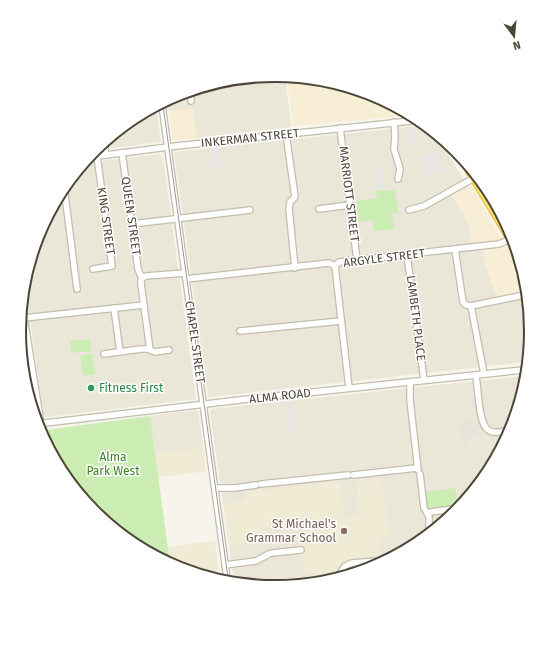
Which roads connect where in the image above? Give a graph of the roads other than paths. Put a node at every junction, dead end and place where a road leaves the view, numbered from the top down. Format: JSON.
{"nodes":[{"id":1,"x":191,"y":97,"type":"edge"},
{"id":2,"x":191,"y":101,"type":"dead end"},
{"id":3,"x":163,"y":109,"type":"edge"},
{"id":4,"x":408,"y":121,"type":"edge"},
{"id":5,"x":394,"y":122,"type":"junction"},
{"id":6,"x":340,"y":128,"type":"junction"},
{"id":7,"x":286,"y":134,"type":"junction"},
{"id":8,"x":168,"y":147,"type":"junction"},
{"id":9,"x":105,"y":150,"type":"edge"},
{"id":10,"x":122,"y":153,"type":"junction"},
{"id":11,"x":106,"y":155,"type":"junction"},
{"id":12,"x":98,"y":156,"type":"edge"},
{"id":13,"x":97,"y":157,"type":"edge"},
{"id":14,"x":398,"y":179,"type":"dead end"},
{"id":15,"x":472,"y":179,"type":"edge"},
{"id":16,"x":65,"y":198,"type":"edge"},
{"id":17,"x":350,"y":205,"type":"junction"},
{"id":18,"x":319,"y":209,"type":"dead end"},
{"id":19,"x":250,"y":210,"type":"dead end"},
{"id":20,"x":409,"y":210,"type":"dead end"},
{"id":21,"x":178,"y":218,"type":"junction"},
{"id":22,"x":132,"y":224,"type":"junction"},
{"id":23,"x":508,"y":243,"type":"edge"},
{"id":24,"x":455,"y":250,"type":"junction"},
{"id":25,"x":407,"y":255,"type":"junction"},
{"id":26,"x":357,"y":260,"type":"junction"},
{"id":27,"x":335,"y":266,"type":"junction"},
{"id":28,"x":295,"y":268,"type":"junction"},
{"id":29,"x":93,"y":269,"type":"dead end"},
{"id":30,"x":185,"y":272,"type":"junction"},
{"id":31,"x":142,"y":278,"type":"junction"},
{"id":32,"x":186,"y":279,"type":"junction"},
{"id":33,"x":77,"y":289,"type":"dead end"},
{"id":34,"x":521,"y":296,"type":"edge"},
{"id":35,"x":144,"y":305,"type":"junction"},
{"id":36,"x":471,"y":306,"type":"junction"},
{"id":37,"x":114,"y":308,"type":"junction"},
{"id":38,"x":27,"y":318,"type":"edge"},
{"id":39,"x":341,"y":321,"type":"junction"},
{"id":40,"x":240,"y":331,"type":"dead end"},
{"id":41,"x":26,"y":332,"type":"edge"},
{"id":42,"x":150,"y":350,"type":"junction"},
{"id":43,"x":169,"y":350,"type":"dead end"},
{"id":44,"x":120,"y":352,"type":"junction"},
{"id":45,"x":104,"y":354,"type":"dead end"},
{"id":46,"x":521,"y":370,"type":"edge"},
{"id":47,"x":484,"y":374,"type":"junction"},
{"id":48,"x":476,"y":375,"type":"junction"},
{"id":49,"x":424,"y":380,"type":"junction"},
{"id":50,"x":408,"y":382,"type":"junction"},
{"id":51,"x":349,"y":388,"type":"junction"},
{"id":52,"x":36,"y":402,"type":"edge"},
{"id":53,"x":203,"y":404,"type":"junction"},
{"id":54,"x":44,"y":423,"type":"edge"},
{"id":55,"x":503,"y":432,"type":"edge"},
{"id":56,"x":418,"y":471,"type":"junction"},
{"id":57,"x":215,"y":490,"type":"junction"},
{"id":58,"x":450,"y":509,"type":"edge"},
{"id":59,"x":426,"y":511,"type":"junction"},
{"id":60,"x":427,"y":529,"type":"edge"},
{"id":61,"x":301,"y":550,"type":"dead end"},
{"id":62,"x":371,"y":561,"type":"edge"},
{"id":63,"x":225,"y":565,"type":"junction"},
{"id":64,"x":341,"y":571,"type":"edge"},
{"id":65,"x":227,"y":576,"type":"edge"}],
"edges":[{"from":1,"to":2,"type":"street"},
{"from":3,"to":8,"type":"street","name":"CHAPEL STREET"},
{"from":4,"to":5,"type":"street","name":"INKERMAN STREET"},
{"from":5,"to":6,"type":"street","name":"INKERMAN STREET"},
{"from":5,"to":14,"type":"street"},
{"from":6,"to":7,"type":"street","name":"INKERMAN STREET"},
{"from":6,"to":17,"type":"street","name":"MARRIOTT STREET"},
{"from":7,"to":8,"type":"street","name":"INKERMAN STREET"},
{"from":7,"to":28,"type":"street"},
{"from":8,"to":10,"type":"street","name":"INKERMAN STREET"},
{"from":8,"to":21,"type":"street","name":"CHAPEL STREET"},
{"from":9,"to":11,"type":"street"},
{"from":10,"to":11,"type":"street","name":"INKERMAN STREET"},
{"from":10,"to":22,"type":"street","name":"QUEEN STREET"},
{"from":11,"to":12,"type":"street","name":"INKERMAN STREET"},
{"from":13,"to":29,"type":"street","name":"KING STREET"},
{"from":15,"to":20,"type":"street"},
{"from":16,"to":33,"type":"street"},
{"from":17,"to":18,"type":"street"},
{"from":17,"to":26,"type":"street","name":"MARRIOTT STREET"},
{"from":19,"to":21,"type":"street"},
{"from":21,"to":22,"type":"street"},
{"from":21,"to":30,"type":"street","name":"CHAPEL STREET"},
{"from":22,"to":31,"type":"street","name":"QUEEN STREET"},
{"from":23,"to":24,"type":"street","name":"ARGYLE STREET"},
{"from":24,"to":25,"type":"street","name":"ARGYLE STREET"},
{"from":24,"to":36,"type":"street"},
{"from":25,"to":26,"type":"street","name":"ARGYLE STREET"},
{"from":25,"to":49,"type":"street","name":"LAMBETH PLACE"},
{"from":26,"to":27,"type":"street","name":"ARGYLE STREET"},
{"from":27,"to":28,"type":"street","name":"ARGYLE STREET"},
{"from":27,"to":39,"type":"street"},
{"from":28,"to":32,"type":"street","name":"ARGYLE STREET"},
{"from":30,"to":31,"type":"street"},
{"from":30,"to":32,"type":"street","name":"CHAPEL STREET"},
{"from":31,"to":35,"type":"street","name":"QUEEN STREET"},
{"from":32,"to":53,"type":"street","name":"CHAPEL STREET"},
{"from":34,"to":36,"type":"street"},
{"from":35,"to":37,"type":"street"},
{"from":35,"to":42,"type":"street","name":"QUEEN STREET"},
{"from":36,"to":47,"type":"street"},
{"from":37,"to":38,"type":"street"},
{"from":37,"to":44,"type":"street"},
{"from":39,"to":40,"type":"street"},
{"from":39,"to":51,"type":"street"},
{"from":41,"to":52,"type":"street"},
{"from":42,"to":43,"type":"street"},
{"from":42,"to":44,"type":"street"},
{"from":44,"to":45,"type":"street"},
{"from":46,"to":47,"type":"street","name":"ALMA ROAD"},
{"from":47,"to":48,"type":"street","name":"ALMA ROAD"},
{"from":48,"to":49,"type":"street","name":"ALMA ROAD"},
{"from":48,"to":55,"type":"street"},
{"from":49,"to":50,"type":"street","name":"ALMA ROAD"},
{"from":50,"to":51,"type":"street","name":"ALMA ROAD"},
{"from":50,"to":56,"type":"street"},
{"from":51,"to":53,"type":"street","name":"ALMA ROAD"},
{"from":53,"to":54,"type":"street","name":"ALMA ROAD"},
{"from":53,"to":57,"type":"street","name":"CHAPEL STREET"},
{"from":56,"to":57,"type":"street"},
{"from":56,"to":59,"type":"street"},
{"from":57,"to":63,"type":"street","name":"CHAPEL STREET"},
{"from":58,"to":59,"type":"street"},
{"from":59,"to":60,"type":"street"},
{"from":61,"to":63,"type":"street"},
{"from":62,"to":64,"type":"street"},
{"from":63,"to":65,"type":"street","name":"CHAPEL STREET"}]}
